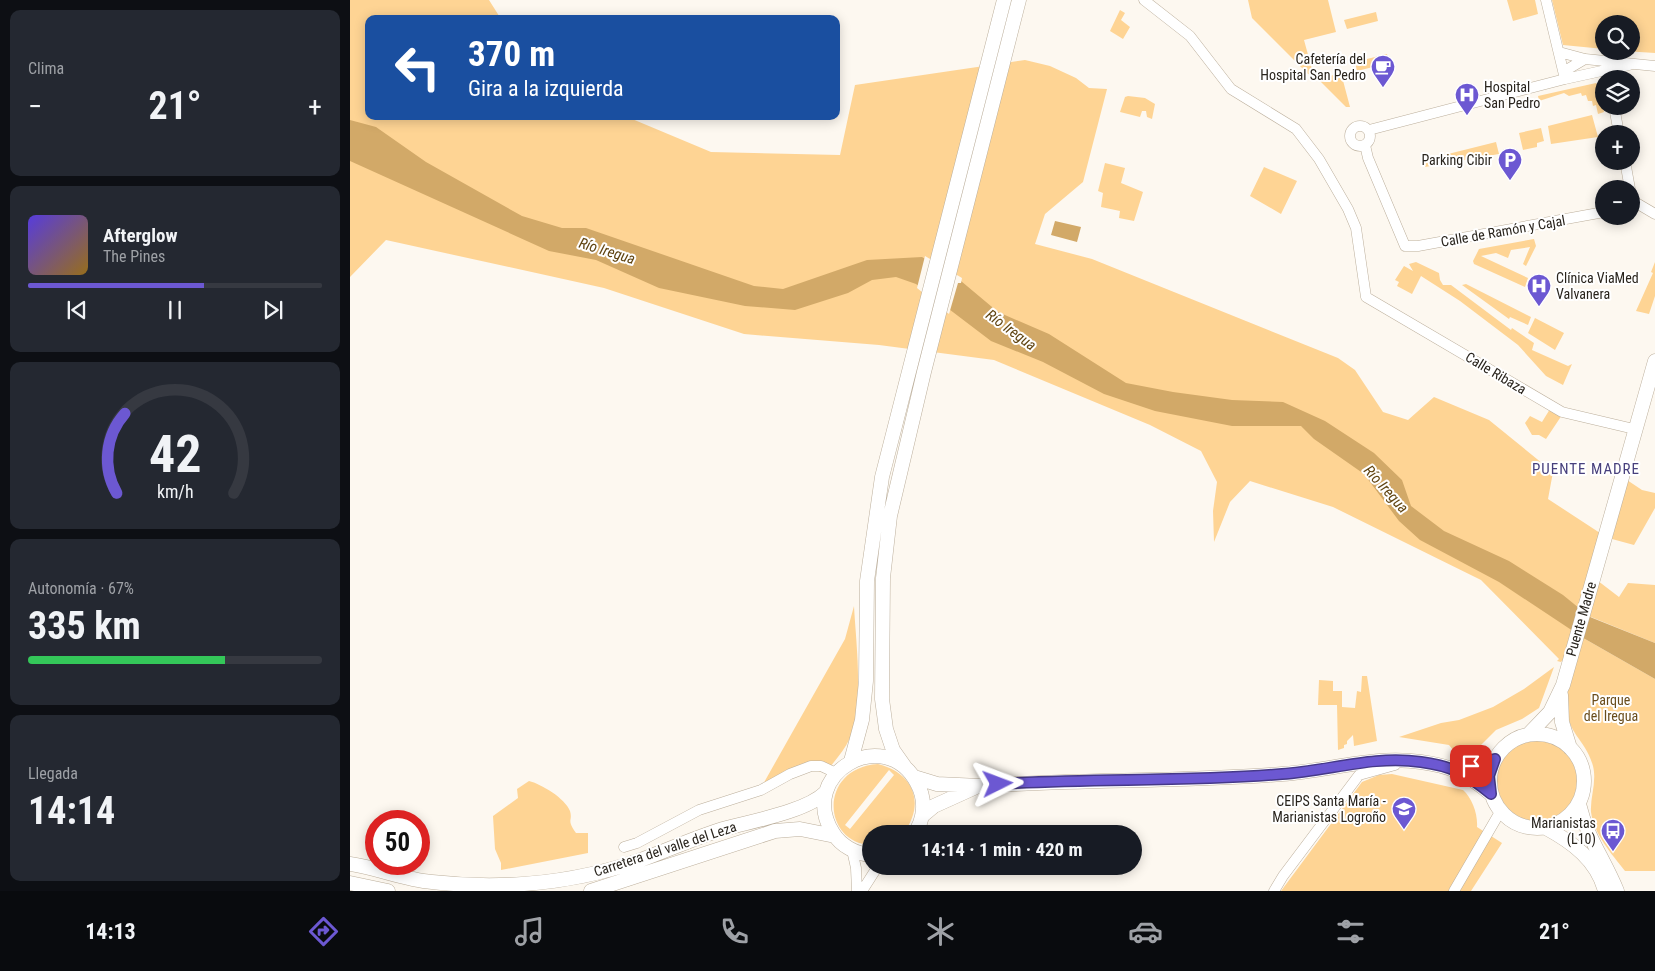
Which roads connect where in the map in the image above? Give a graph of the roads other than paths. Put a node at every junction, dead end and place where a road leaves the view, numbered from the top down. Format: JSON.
{"nodes":[{"id":1,"x":1004,"y":0,"type":"edge"},
{"id":2,"x":1019,"y":0,"type":"edge"},
{"id":3,"x":1144,"y":0,"type":"edge"},
{"id":4,"x":1546,"y":0,"type":"edge"},
{"id":5,"x":1559,"y":52,"type":"junction"},
{"id":6,"x":1585,"y":59,"type":"junction"},
{"id":7,"x":1655,"y":66,"type":"edge"},
{"id":8,"x":1606,"y":69,"type":"edge"},
{"id":9,"x":1564,"y":79,"type":"junction"},
{"id":10,"x":1369,"y":130,"type":"junction"},
{"id":11,"x":1365,"y":145,"type":"junction"},
{"id":12,"x":1640,"y":205,"type":"edge"},
{"id":13,"x":1595,"y":214,"type":"edge"},
{"id":14,"x":1655,"y":214,"type":"edge"},
{"id":15,"x":1653,"y":367,"type":"edge"},
{"id":16,"x":1634,"y":429,"type":"junction"},
{"id":17,"x":1562,"y":685,"type":"junction"},
{"id":18,"x":1528,"y":735,"type":"junction"},
{"id":19,"x":1570,"y":748,"type":"junction"},
{"id":20,"x":1495,"y":759,"type":"junction"},
{"id":21,"x":851,"y":761,"type":"junction"},
{"id":22,"x":1422,"y":762,"type":"junction"},
{"id":23,"x":1454,"y":768,"type":"junction"},
{"id":24,"x":910,"y":772,"type":"junction"},
{"id":25,"x":836,"y":774,"type":"junction"},
{"id":26,"x":980,"y":786,"type":"junction"},
{"id":27,"x":826,"y":792,"type":"junction"},
{"id":28,"x":1491,"y":794,"type":"junction"},
{"id":29,"x":1578,"y":804,"type":"junction"},
{"id":30,"x":1500,"y":812,"type":"junction"},
{"id":31,"x":922,"y":816,"type":"junction"},
{"id":32,"x":918,"y":825,"type":"edge"},
{"id":33,"x":1546,"y":828,"type":"junction"},
{"id":34,"x":835,"y":836,"type":"junction"},
{"id":35,"x":624,"y":847,"type":"dead end"},
{"id":36,"x":852,"y":850,"type":"junction"},
{"id":37,"x":862,"y":853,"type":"edge"},
{"id":38,"x":350,"y":864,"type":"edge"},
{"id":39,"x":872,"y":875,"type":"edge"},
{"id":40,"x":350,"y":883,"type":"edge"},
{"id":41,"x":863,"y":890,"type":"edge"},
{"id":42,"x":388,"y":891,"type":"edge"},
{"id":43,"x":591,"y":891,"type":"edge"},
{"id":44,"x":1274,"y":891,"type":"edge"},
{"id":45,"x":1454,"y":891,"type":"edge"},
{"id":46,"x":1605,"y":891,"type":"edge"},
{"id":47,"x":1617,"y":891,"type":"edge"}],
"edges":[{"from":1,"to":21,"type":"main road"},
{"from":2,"to":24,"type":"main road"},
{"from":3,"to":16,"type":"street","name":"Calle Ribaza"},
{"from":4,"to":5,"type":"street"},
{"from":5,"to":6,"type":"street"},
{"from":5,"to":9,"type":"street"},
{"from":6,"to":8,"type":"street"},
{"from":6,"to":9,"type":"street"},
{"from":7,"to":8,"type":"street"},
{"from":8,"to":9,"type":"street"},
{"from":9,"to":10,"type":"street"},
{"from":10,"to":11,"type":"street"},
{"from":10,"to":11,"type":"street"},
{"from":11,"to":13,"type":"street","name":"Calle de Ramón y Cajal"},
{"from":12,"to":14,"type":"street"},
{"from":15,"to":16,"type":"main road","name":"Puente Madre"},
{"from":16,"to":17,"type":"main road","name":"Puente Madre"},
{"from":17,"to":18,"type":"main road"},
{"from":17,"to":19,"type":"main road"},
{"from":18,"to":19,"type":"main road"},
{"from":18,"to":20,"type":"main road"},
{"from":19,"to":29,"type":"main road"},
{"from":20,"to":23,"type":"main road"},
{"from":20,"to":28,"type":"main road"},
{"from":21,"to":24,"type":"main road"},
{"from":21,"to":25,"type":"main road"},
{"from":22,"to":23,"type":"main road"},
{"from":22,"to":26,"type":"main road"},
{"from":22,"to":44,"type":"street"},
{"from":23,"to":28,"type":"main road"},
{"from":24,"to":26,"type":"main road"},
{"from":24,"to":31,"type":"main road"},
{"from":25,"to":27,"type":"main road"},
{"from":25,"to":35,"type":"street"},
{"from":26,"to":31,"type":"main road"},
{"from":27,"to":34,"type":"main road"},
{"from":27,"to":38,"type":"main road","name":"Carretera del valle del Leza"},
{"from":28,"to":30,"type":"main road"},
{"from":29,"to":33,"type":"main road"},
{"from":29,"to":47,"type":"main road"},
{"from":30,"to":33,"type":"main road"},
{"from":30,"to":45,"type":"street"},
{"from":31,"to":32,"type":"main road"},
{"from":33,"to":46,"type":"main road"},
{"from":34,"to":36,"type":"main road"},
{"from":34,"to":43,"type":"main road","name":"Carretera del valle del Leza"},
{"from":36,"to":37,"type":"main road"},
{"from":36,"to":41,"type":"street"},
{"from":39,"to":41,"type":"street"},
{"from":40,"to":42,"type":"main road"}]}
